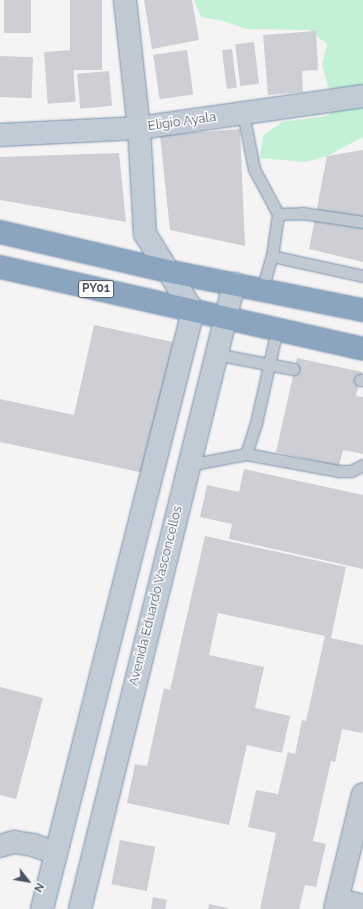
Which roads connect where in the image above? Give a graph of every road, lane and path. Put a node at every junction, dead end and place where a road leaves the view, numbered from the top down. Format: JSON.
{"nodes":[{"id":1,"x":124,"y":0,"type":"edge"},
{"id":2,"x":363,"y":96,"type":"edge"},
{"id":3,"x":243,"y":113,"type":"junction"},
{"id":4,"x":138,"y":128,"type":"junction"},
{"id":5,"x":0,"y":136,"type":"edge"},
{"id":6,"x":278,"y":214,"type":"junction"},
{"id":7,"x":363,"y":222,"type":"edge"},
{"id":8,"x":0,"y":232,"type":"edge"},
{"id":9,"x":272,"y":256,"type":"junction"},
{"id":10,"x":0,"y":267,"type":"edge"},
{"id":11,"x":167,"y":271,"type":"junction"},
{"id":12,"x":363,"y":276,"type":"edge"},
{"id":13,"x":234,"y":284,"type":"junction"},
{"id":14,"x":262,"y":290,"type":"junction"},
{"id":15,"x":363,"y":310,"type":"edge"},
{"id":16,"x":193,"y":311,"type":"junction"},
{"id":17,"x":224,"y":318,"type":"junction"},
{"id":18,"x":277,"y":330,"type":"junction"},
{"id":19,"x":363,"y":349,"type":"edge"},
{"id":20,"x":215,"y":354,"type":"junction"},
{"id":21,"x":270,"y":364,"type":"junction"},
{"id":22,"x":294,"y":369,"type":"dead end"},
{"id":23,"x":246,"y":454,"type":"junction"},
{"id":24,"x":188,"y":465,"type":"junction"},
{"id":25,"x":363,"y":465,"type":"edge"},
{"id":26,"x":363,"y":794,"type":"edge"},
{"id":27,"x":0,"y":846,"type":"edge"},
{"id":28,"x":56,"y":853,"type":"junction"},
{"id":29,"x":336,"y":905,"type":"edge"},
{"id":30,"x":363,"y":906,"type":"edge"},
{"id":31,"x":42,"y":909,"type":"edge"},
{"id":32,"x":80,"y":909,"type":"edge"}],
"edges":[{"from":1,"to":4,"type":"street"},
{"from":2,"to":3,"type":"street","name":"Eligio Ayala"},
{"from":3,"to":4,"type":"street","name":"Eligio Ayala"},
{"from":3,"to":6,"type":"lane"},
{"from":4,"to":5,"type":"street","name":"Eligio Ayala"},
{"from":4,"to":11,"type":"street"},
{"from":6,"to":7,"type":"lane"},
{"from":6,"to":9,"type":"lane"},
{"from":8,"to":11,"type":"highway"},
{"from":9,"to":12,"type":"lane"},
{"from":9,"to":14,"type":"lane"},
{"from":10,"to":16,"type":"highway","number":"PY01"},
{"from":11,"to":13,"type":"highway"},
{"from":11,"to":16,"type":"street"},
{"from":13,"to":14,"type":"highway"},
{"from":13,"to":17,"type":"street","name":"Avenida Eduardo Vasconcellos"},
{"from":14,"to":15,"type":"highway"},
{"from":16,"to":17,"type":"highway","number":"PY01"},
{"from":16,"to":28,"type":"street"},
{"from":17,"to":18,"type":"highway","number":"PY01"},
{"from":17,"to":20,"type":"street","name":"Avenida Eduardo Vasconcellos"},
{"from":18,"to":19,"type":"highway","number":"PY01"},
{"from":18,"to":21,"type":"lane"},
{"from":20,"to":21,"type":"lane"},
{"from":20,"to":24,"type":"street","name":"Avenida Eduardo Vasconcellos"},
{"from":21,"to":22,"type":"lane"},
{"from":21,"to":23,"type":"lane"},
{"from":23,"to":24,"type":"lane"},
{"from":23,"to":25,"type":"lane"},
{"from":24,"to":32,"type":"street","name":"Avenida Eduardo Vasconcellos"},
{"from":26,"to":29,"type":"street"},
{"from":27,"to":28,"type":"street"},
{"from":28,"to":31,"type":"street"},
{"from":29,"to":30,"type":"street"}]}
